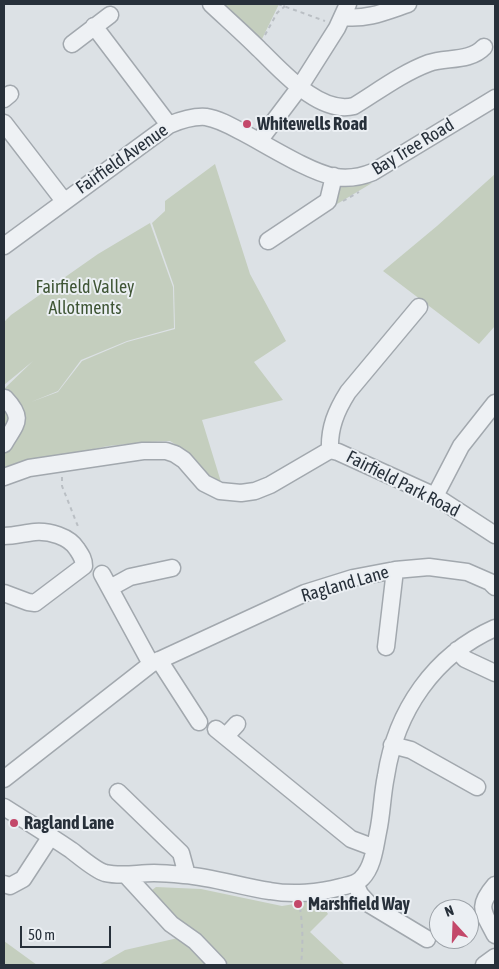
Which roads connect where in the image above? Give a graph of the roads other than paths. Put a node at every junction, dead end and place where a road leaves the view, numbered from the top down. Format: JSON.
{"nodes":[{"id":1,"x":211,"y":4,"type":"edge"},
{"id":2,"x":408,"y":4,"type":"edge"},
{"id":3,"x":346,"y":10,"type":"edge"},
{"id":4,"x":110,"y":14,"type":"dead end"},
{"id":5,"x":94,"y":26,"type":"junction"},
{"id":6,"x":72,"y":44,"type":"dead end"},
{"id":7,"x":484,"y":47,"type":"dead end"},
{"id":8,"x":299,"y":88,"type":"junction"},
{"id":9,"x":495,"y":98,"type":"edge"},
{"id":10,"x":4,"y":122,"type":"edge"},
{"id":11,"x":169,"y":125,"type":"junction"},
{"id":12,"x":259,"y":141,"type":"junction"},
{"id":13,"x":334,"y":176,"type":"junction"},
{"id":14,"x":64,"y":200,"type":"junction"},
{"id":15,"x":268,"y":241,"type":"dead end"},
{"id":16,"x":4,"y":246,"type":"edge"},
{"id":17,"x":419,"y":307,"type":"dead end"},
{"id":18,"x":5,"y":398,"type":"edge"},
{"id":19,"x":495,"y":403,"type":"edge"},
{"id":20,"x":4,"y":444,"type":"edge"},
{"id":21,"x":330,"y":450,"type":"junction"},
{"id":22,"x":4,"y":477,"type":"edge"},
{"id":23,"x":436,"y":496,"type":"junction"},
{"id":24,"x":495,"y":535,"type":"edge"},
{"id":25,"x":4,"y":536,"type":"edge"},
{"id":26,"x":172,"y":568,"type":"dead end"},
{"id":27,"x":395,"y":570,"type":"junction"},
{"id":28,"x":495,"y":587,"type":"edge"},
{"id":29,"x":4,"y":593,"type":"edge"},
{"id":30,"x":495,"y":628,"type":"edge"},
{"id":31,"x":386,"y":647,"type":"dead end"},
{"id":32,"x":457,"y":650,"type":"junction"},
{"id":33,"x":155,"y":662,"type":"junction"},
{"id":34,"x":495,"y":673,"type":"edge"},
{"id":35,"x":199,"y":722,"type":"dead end"},
{"id":36,"x":237,"y":724,"type":"dead end"},
{"id":37,"x":392,"y":745,"type":"junction"},
{"id":38,"x":4,"y":779,"type":"edge"},
{"id":39,"x":475,"y":781,"type":"dead end"},
{"id":40,"x":118,"y":792,"type":"dead end"},
{"id":41,"x":4,"y":807,"type":"edge"},
{"id":42,"x":51,"y":836,"type":"junction"},
{"id":43,"x":374,"y":848,"type":"junction"},
{"id":44,"x":126,"y":875,"type":"junction"},
{"id":45,"x":186,"y":875,"type":"junction"},
{"id":46,"x":355,"y":883,"type":"junction"},
{"id":47,"x":4,"y":884,"type":"edge"},
{"id":48,"x":495,"y":885,"type":"edge"},
{"id":49,"x":495,"y":935,"type":"edge"},
{"id":50,"x":427,"y":939,"type":"dead end"},
{"id":51,"x":495,"y":957,"type":"edge"},
{"id":52,"x":218,"y":965,"type":"edge"},
{"id":53,"x":484,"y":965,"type":"edge"}],
"edges":[{"from":1,"to":8,"type":"street"},
{"from":2,"to":3,"type":"street"},
{"from":3,"to":8,"type":"street"},
{"from":4,"to":5,"type":"street"},
{"from":5,"to":6,"type":"street"},
{"from":5,"to":11,"type":"street"},
{"from":7,"to":8,"type":"street"},
{"from":8,"to":12,"type":"street"},
{"from":9,"to":13,"type":"street","name":"Bay Tree Road"},
{"from":10,"to":14,"type":"street"},
{"from":11,"to":12,"type":"street","name":"Fairfield Avenue"},
{"from":11,"to":14,"type":"street","name":"Fairfield Avenue"},
{"from":12,"to":13,"type":"street","name":"Fairfield Avenue"},
{"from":13,"to":15,"type":"street"},
{"from":14,"to":16,"type":"street","name":"Fairfield Avenue"},
{"from":17,"to":21,"type":"street"},
{"from":18,"to":20,"type":"street"},
{"from":19,"to":23,"type":"street"},
{"from":21,"to":22,"type":"street","name":"Fairfield Park Road"},
{"from":21,"to":23,"type":"street","name":"Fairfield Park Road"},
{"from":23,"to":24,"type":"street","name":"Fairfield Park Road"},
{"from":25,"to":29,"type":"street"},
{"from":26,"to":33,"type":"street"},
{"from":27,"to":28,"type":"street","name":"Ragland Lane"},
{"from":27,"to":31,"type":"street"},
{"from":27,"to":33,"type":"street","name":"Ragland Lane"},
{"from":30,"to":32,"type":"street"},
{"from":32,"to":34,"type":"street"},
{"from":32,"to":37,"type":"street"},
{"from":33,"to":35,"type":"street"},
{"from":33,"to":38,"type":"street","name":"Ragland Lane"},
{"from":36,"to":43,"type":"street"},
{"from":37,"to":39,"type":"street"},
{"from":37,"to":43,"type":"street"},
{"from":40,"to":45,"type":"street"},
{"from":41,"to":42,"type":"street"},
{"from":42,"to":44,"type":"street"},
{"from":42,"to":47,"type":"street"},
{"from":43,"to":46,"type":"street"},
{"from":44,"to":45,"type":"street"},
{"from":44,"to":52,"type":"street"},
{"from":45,"to":46,"type":"street"},
{"from":46,"to":50,"type":"street"},
{"from":48,"to":49,"type":"street"},
{"from":51,"to":53,"type":"street"}]}
